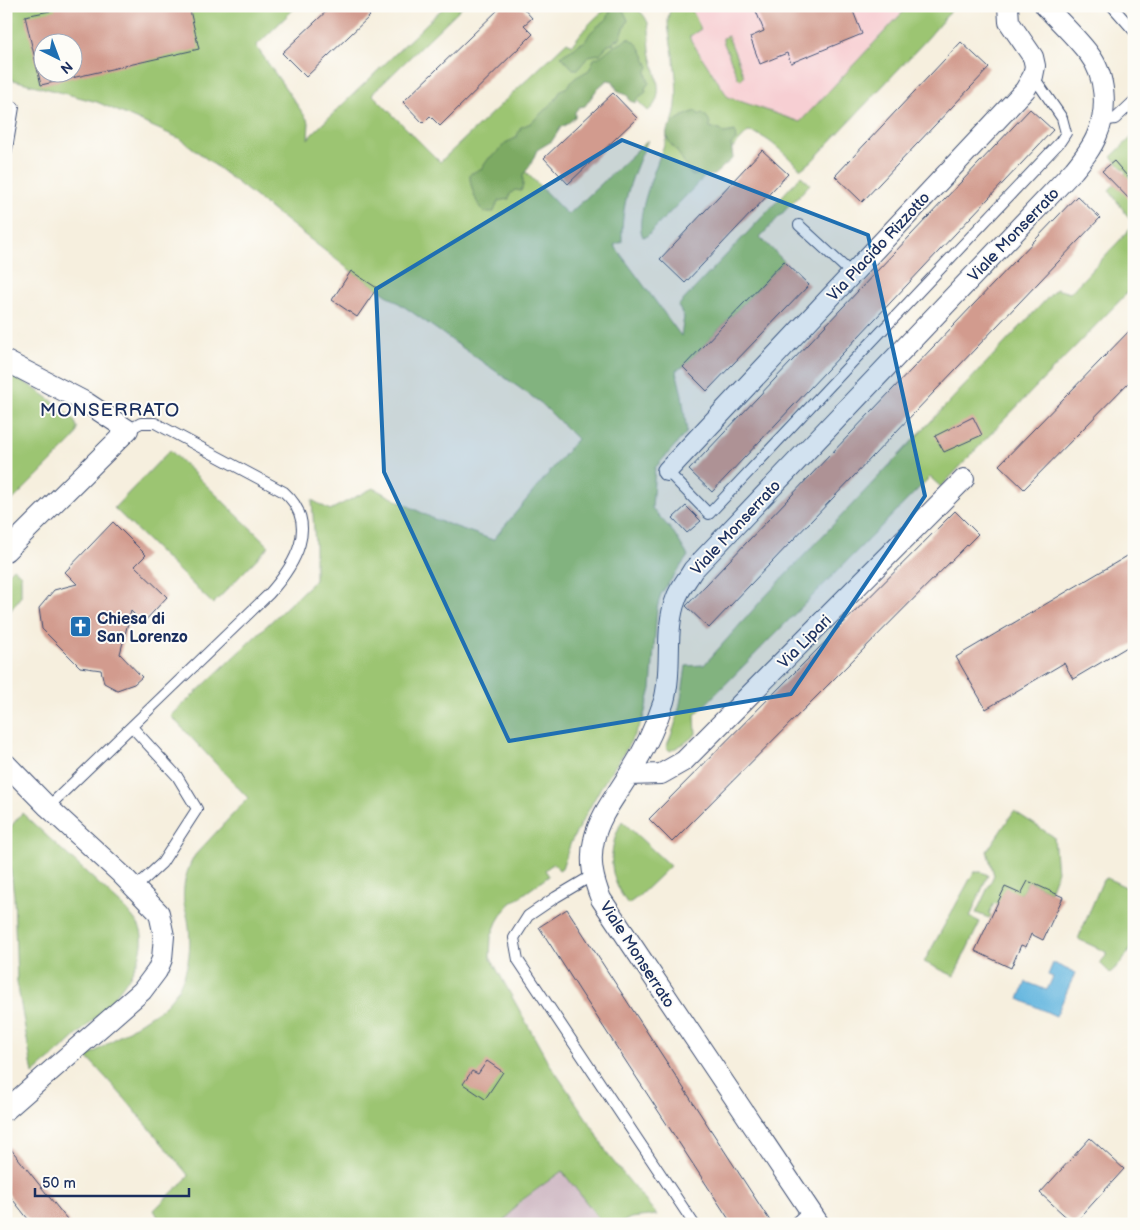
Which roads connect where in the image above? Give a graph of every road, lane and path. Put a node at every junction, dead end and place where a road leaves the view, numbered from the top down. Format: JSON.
{"nodes":[{"id":1,"x":1008,"y":6,"type":"edge"},
{"id":2,"x":1045,"y":6,"type":"edge"},
{"id":3,"x":1112,"y":6,"type":"edge"},
{"id":4,"x":1134,"y":31,"type":"edge"},
{"id":5,"x":1033,"y":76,"type":"junction"},
{"id":6,"x":1134,"y":101,"type":"edge"},
{"id":7,"x":14,"y":107,"type":"dead end"},
{"id":8,"x":1102,"y":121,"type":"junction"},
{"id":9,"x":6,"y":155,"type":"edge"},
{"id":10,"x":799,"y":225,"type":"dead end"},
{"id":11,"x":852,"y":274,"type":"junction"},
{"id":12,"x":6,"y":361,"type":"edge"},
{"id":13,"x":128,"y":430,"type":"junction"},
{"id":14,"x":667,"y":471,"type":"joint"},
{"id":15,"x":964,"y":479,"type":"dead end"},
{"id":16,"x":6,"y":551,"type":"edge"},
{"id":17,"x":132,"y":727,"type":"junction"},
{"id":18,"x":6,"y":764,"type":"edge"},
{"id":19,"x":629,"y":775,"type":"junction"},
{"id":20,"x":48,"y":808,"type":"junction"},
{"id":21,"x":593,"y":876,"type":"junction"},
{"id":22,"x":135,"y":888,"type":"junction"},
{"id":23,"x":6,"y":1110,"type":"edge"},
{"id":24,"x":814,"y":1217,"type":"edge"},
{"id":25,"x":694,"y":1224,"type":"edge"},
{"id":26,"x":794,"y":1224,"type":"edge"}],
"edges":[{"from":1,"to":5,"type":"street"},
{"from":2,"to":8,"type":"street","name":"Viale Monserrato"},
{"from":3,"to":4,"type":"lane"},
{"from":5,"to":11,"type":"street","name":"Via Placido Rizzotto"},
{"from":5,"to":14,"type":"lane"},
{"from":6,"to":8,"type":"lane"},
{"from":7,"to":9,"type":"lane"},
{"from":8,"to":19,"type":"street","name":"Viale Monserrato"},
{"from":10,"to":11,"type":"lane"},
{"from":11,"to":14,"type":"street","name":"Via Placido Rizzotto"},
{"from":12,"to":13,"type":"street"},
{"from":13,"to":16,"type":"street"},
{"from":13,"to":17,"type":"lane"},
{"from":15,"to":19,"type":"street","name":"Via Lipari"},
{"from":17,"to":20,"type":"lane"},
{"from":17,"to":22,"type":"lane"},
{"from":18,"to":20,"type":"street"},
{"from":19,"to":21,"type":"street","name":"Viale Monserrato"},
{"from":20,"to":22,"type":"street"},
{"from":21,"to":24,"type":"street","name":"Viale Monserrato"},
{"from":21,"to":25,"type":"lane"},
{"from":22,"to":23,"type":"street"},
{"from":24,"to":26,"type":"lane"}]}
